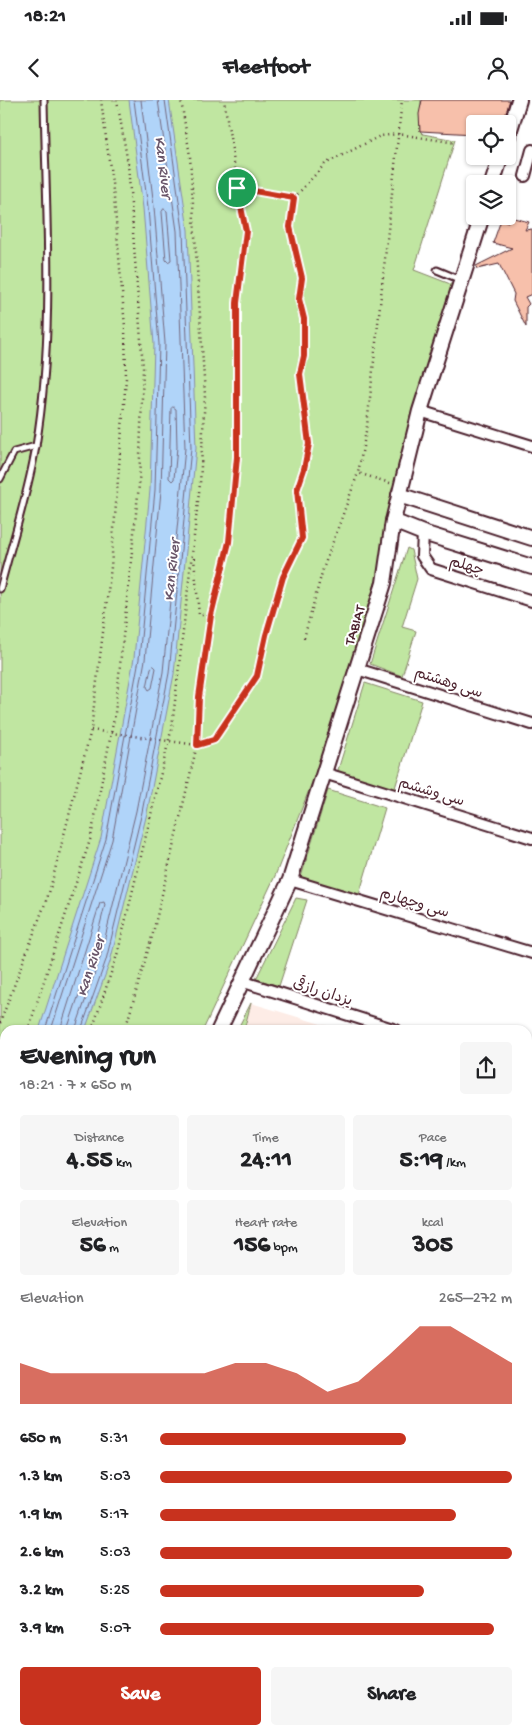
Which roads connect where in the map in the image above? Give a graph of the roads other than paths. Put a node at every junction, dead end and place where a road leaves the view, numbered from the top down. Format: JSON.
{"nodes":[{"id":1,"x":44,"y":100,"type":"edge"},
{"id":2,"x":519,"y":100,"type":"edge"},
{"id":3,"x":514,"y":115,"type":"edge"},
{"id":4,"x":532,"y":150,"type":"edge"},
{"id":5,"x":525,"y":176,"type":"dead end"},
{"id":6,"x":479,"y":225,"type":"edge"},
{"id":7,"x":437,"y":270,"type":"dead end"},
{"id":8,"x":462,"y":280,"type":"junction"},
{"id":9,"x":420,"y":411,"type":"junction"},
{"id":10,"x":36,"y":446,"type":"junction"},
{"id":11,"x":532,"y":446,"type":"edge"},
{"id":12,"x":0,"y":479,"type":"edge"},
{"id":13,"x":400,"y":491,"type":"junction"},
{"id":14,"x":394,"y":521,"type":"junction"},
{"id":15,"x":423,"y":533,"type":"junction"},
{"id":16,"x":532,"y":538,"type":"edge"},
{"id":17,"x":532,"y":567,"type":"edge"},
{"id":18,"x":0,"y":589,"type":"edge"},
{"id":19,"x":532,"y":601,"type":"edge"},
{"id":20,"x":357,"y":669,"type":"junction"},
{"id":21,"x":532,"y":724,"type":"edge"},
{"id":22,"x":324,"y":773,"type":"junction"},
{"id":23,"x":532,"y":838,"type":"edge"},
{"id":24,"x":290,"y":880,"type":"junction"},
{"id":25,"x":532,"y":953,"type":"edge"},
{"id":26,"x":241,"y":981,"type":"junction"},
{"id":27,"x":221,"y":1025,"type":"edge"},
{"id":28,"x":380,"y":1025,"type":"edge"}],
"edges":[{"from":1,"to":10,"type":"lane"},
{"from":2,"to":3,"type":"street"},
{"from":4,"to":5,"type":"street"},
{"from":6,"to":8,"type":"street","name":"TABIAT"},
{"from":7,"to":8,"type":"lane"},
{"from":8,"to":9,"type":"street","name":"TABIAT"},
{"from":9,"to":11,"type":"street"},
{"from":9,"to":13,"type":"street","name":"TABIAT"},
{"from":10,"to":12,"type":"lane"},
{"from":10,"to":18,"type":"lane"},
{"from":13,"to":14,"type":"street","name":"TABIAT"},
{"from":13,"to":16,"type":"street"},
{"from":14,"to":15,"type":"street"},
{"from":14,"to":20,"type":"street","name":"TABIAT"},
{"from":15,"to":17,"type":"street"},
{"from":15,"to":19,"type":"street","name":"چهلم"},
{"from":20,"to":21,"type":"street","name":"سی وهشتم"},
{"from":20,"to":22,"type":"street","name":"TABIAT"},
{"from":22,"to":23,"type":"street","name":"سی وششم"},
{"from":22,"to":24,"type":"street","name":"TABIAT"},
{"from":24,"to":25,"type":"street","name":"سی وچهارم"},
{"from":24,"to":26,"type":"street","name":"TABIAT"},
{"from":26,"to":27,"type":"street","name":"TABIAT"},
{"from":26,"to":28,"type":"street","name":"یزدان رازقی"}]}
